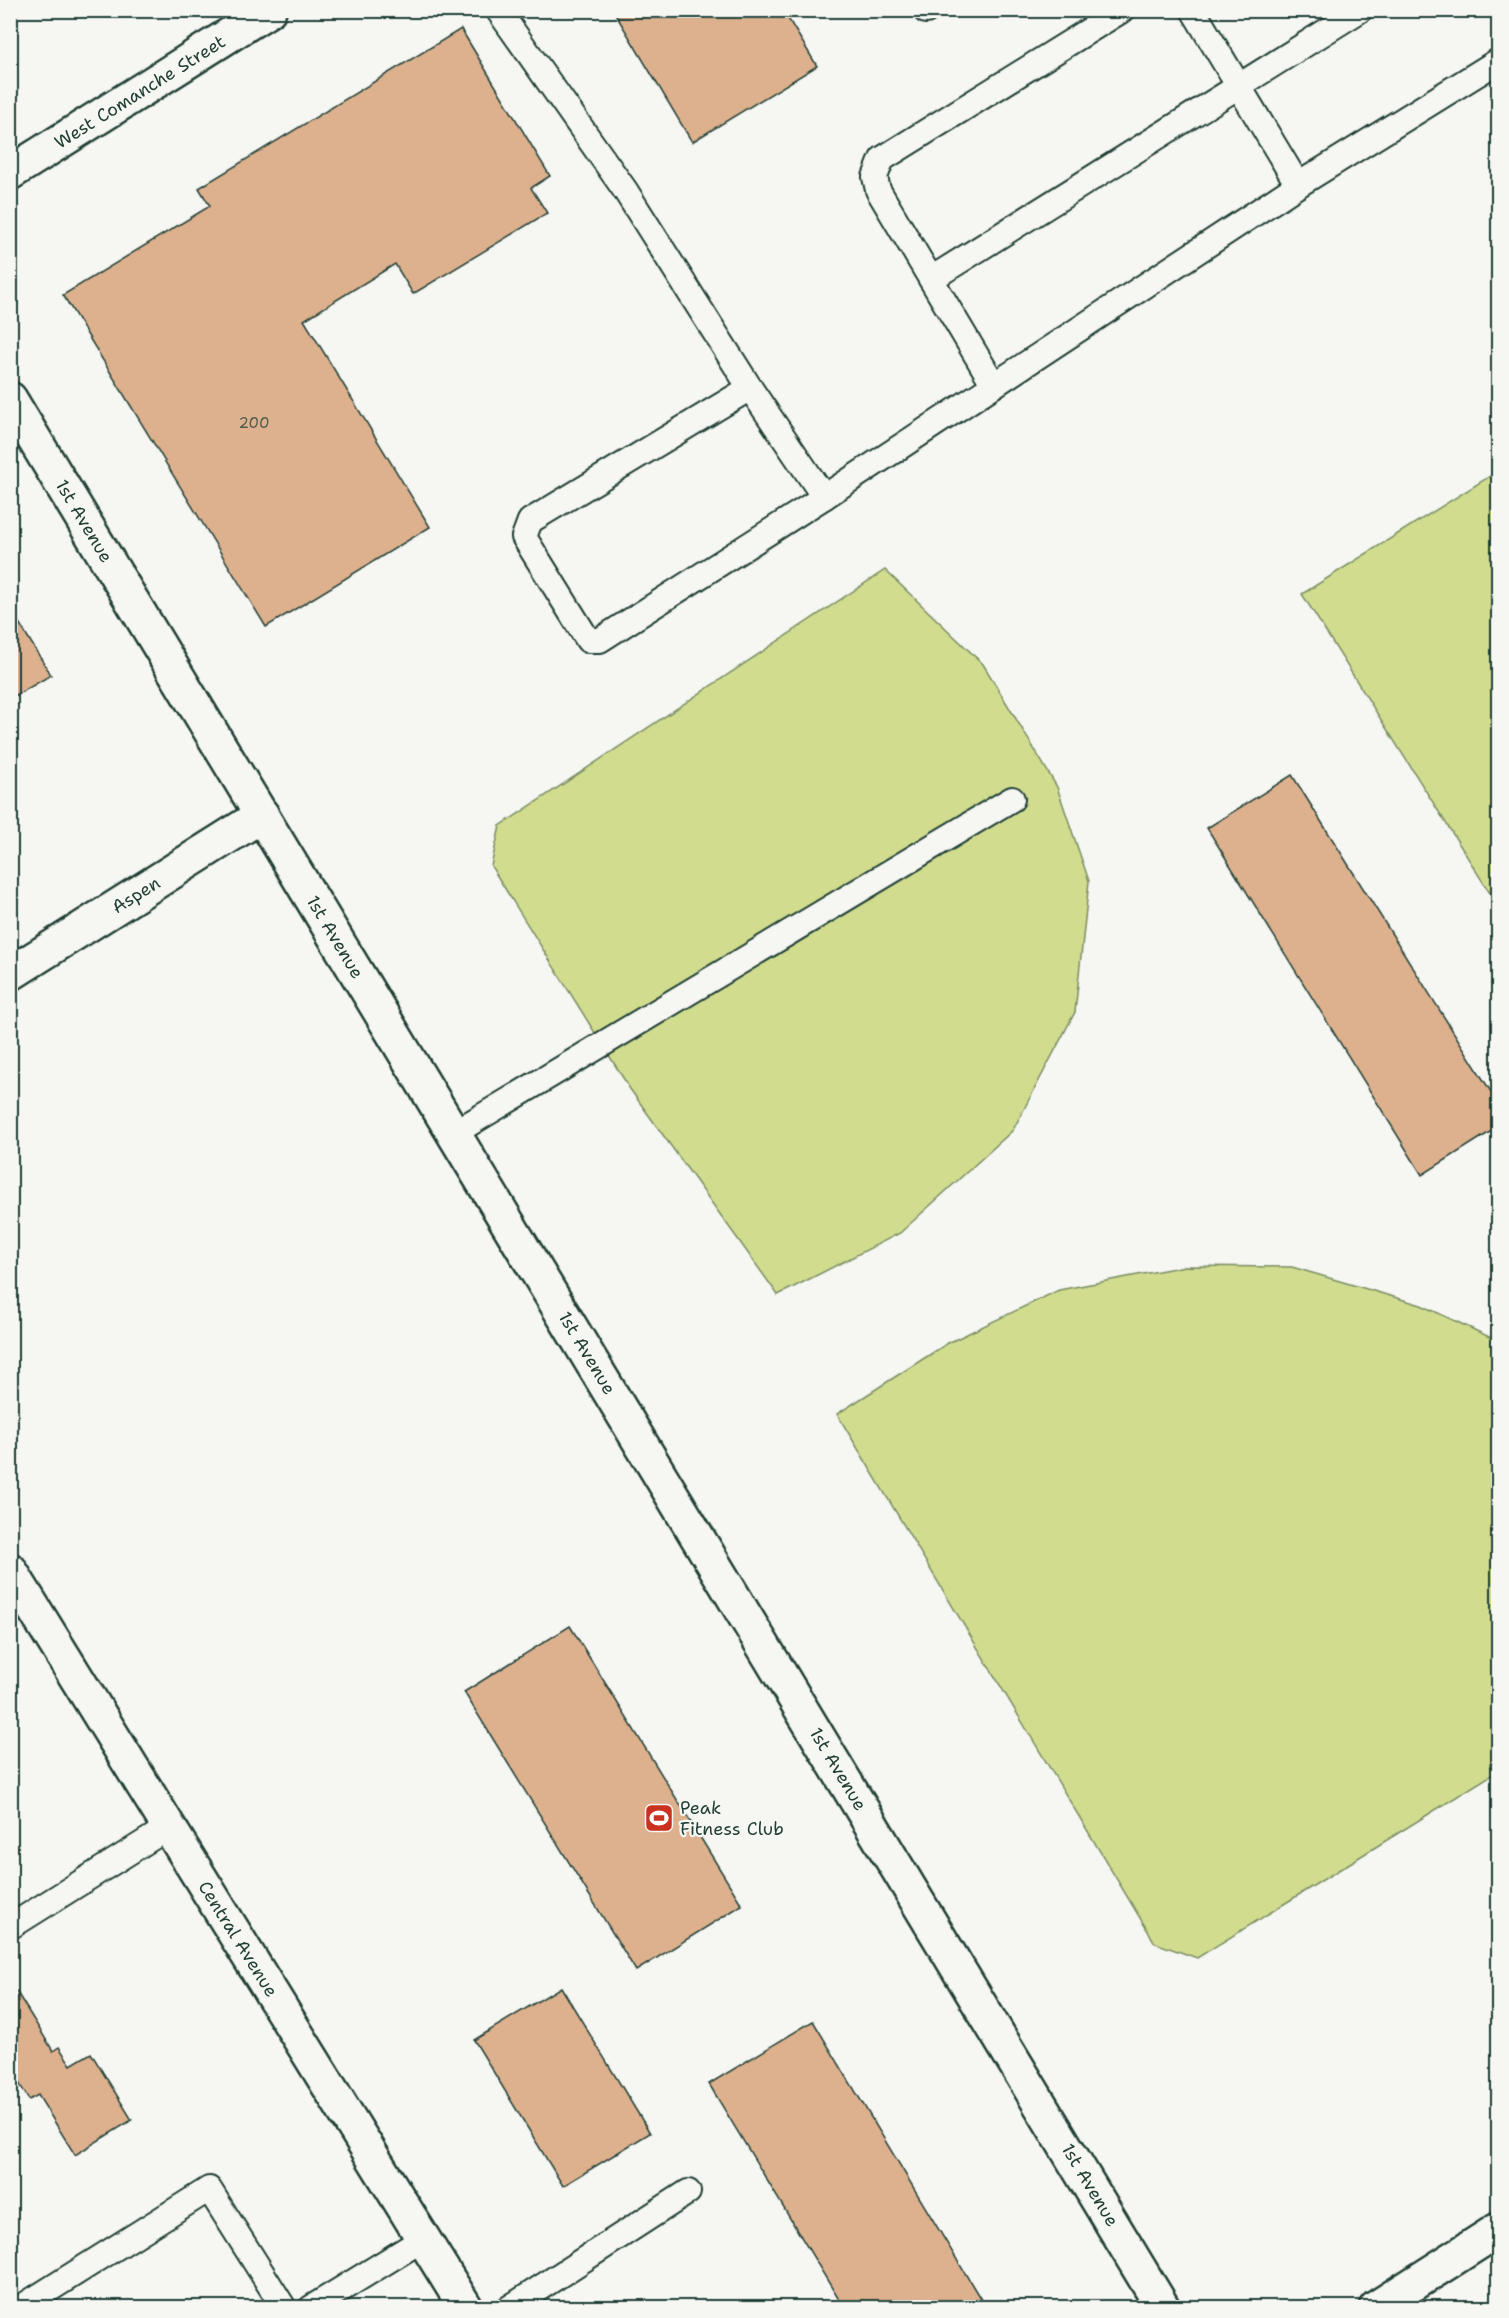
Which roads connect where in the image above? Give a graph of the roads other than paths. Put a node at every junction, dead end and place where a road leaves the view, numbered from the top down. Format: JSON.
{"nodes":[{"id":1,"x":269,"y":10,"type":"edge"},
{"id":2,"x":498,"y":10,"type":"edge"},
{"id":3,"x":1122,"y":10,"type":"edge"},
{"id":4,"x":1193,"y":10,"type":"edge"},
{"id":5,"x":1360,"y":10,"type":"edge"},
{"id":6,"x":1498,"y":61,"type":"edge"},
{"id":7,"x":1239,"y":86,"type":"junction"},
{"id":8,"x":10,"y":173,"type":"edge"},
{"id":9,"x":1298,"y":185,"type":"junction"},
{"id":10,"x":931,"y":279,"type":"junction"},
{"id":11,"x":994,"y":385,"type":"junction"},
{"id":12,"x":750,"y":388,"type":"junction"},
{"id":13,"x":10,"y":399,"type":"edge"},
{"id":14,"x":824,"y":497,"type":"junction"},
{"id":15,"x":1012,"y":799,"type":"dead end"},
{"id":16,"x":262,"y":816,"type":"junction"},
{"id":17,"x":10,"y":974,"type":"edge"},
{"id":18,"x":454,"y":1133,"type":"junction"},
{"id":19,"x":10,"y":1570,"type":"edge"},
{"id":20,"x":169,"y":1827,"type":"junction"},
{"id":21,"x":10,"y":1928,"type":"edge"},
{"id":22,"x":688,"y":2192,"type":"dead end"},
{"id":23,"x":1498,"y":2230,"type":"edge"},
{"id":24,"x":423,"y":2239,"type":"junction"},
{"id":25,"x":20,"y":2307,"type":"edge"},
{"id":26,"x":284,"y":2307,"type":"edge"},
{"id":27,"x":311,"y":2307,"type":"edge"},
{"id":28,"x":466,"y":2307,"type":"edge"},
{"id":29,"x":509,"y":2307,"type":"edge"},
{"id":30,"x":1163,"y":2307,"type":"edge"},
{"id":31,"x":1376,"y":2307,"type":"edge"}],
"edges":[{"from":1,"to":8,"type":"street","name":"West Comanche Street"},
{"from":2,"to":12,"type":"lane"},
{"from":3,"to":10,"type":"lane"},
{"from":4,"to":7,"type":"lane"},
{"from":5,"to":7,"type":"lane"},
{"from":6,"to":9,"type":"lane"},
{"from":7,"to":9,"type":"lane"},
{"from":7,"to":10,"type":"lane"},
{"from":9,"to":11,"type":"lane"},
{"from":10,"to":11,"type":"lane"},
{"from":11,"to":14,"type":"lane"},
{"from":12,"to":14,"type":"lane"},
{"from":12,"to":14,"type":"lane"},
{"from":13,"to":16,"type":"street","name":"1st Avenue"},
{"from":15,"to":18,"type":"lane"},
{"from":16,"to":17,"type":"street","name":"Aspen"},
{"from":16,"to":18,"type":"street","name":"1st Avenue"},
{"from":18,"to":30,"type":"street","name":"1st Avenue"},
{"from":19,"to":20,"type":"street","name":"Central Avenue"},
{"from":20,"to":21,"type":"lane"},
{"from":20,"to":24,"type":"street","name":"Central Avenue"},
{"from":22,"to":29,"type":"lane"},
{"from":23,"to":31,"type":"street"},
{"from":24,"to":27,"type":"lane"},
{"from":24,"to":28,"type":"street","name":"Central Avenue"},
{"from":25,"to":26,"type":"lane"}]}
